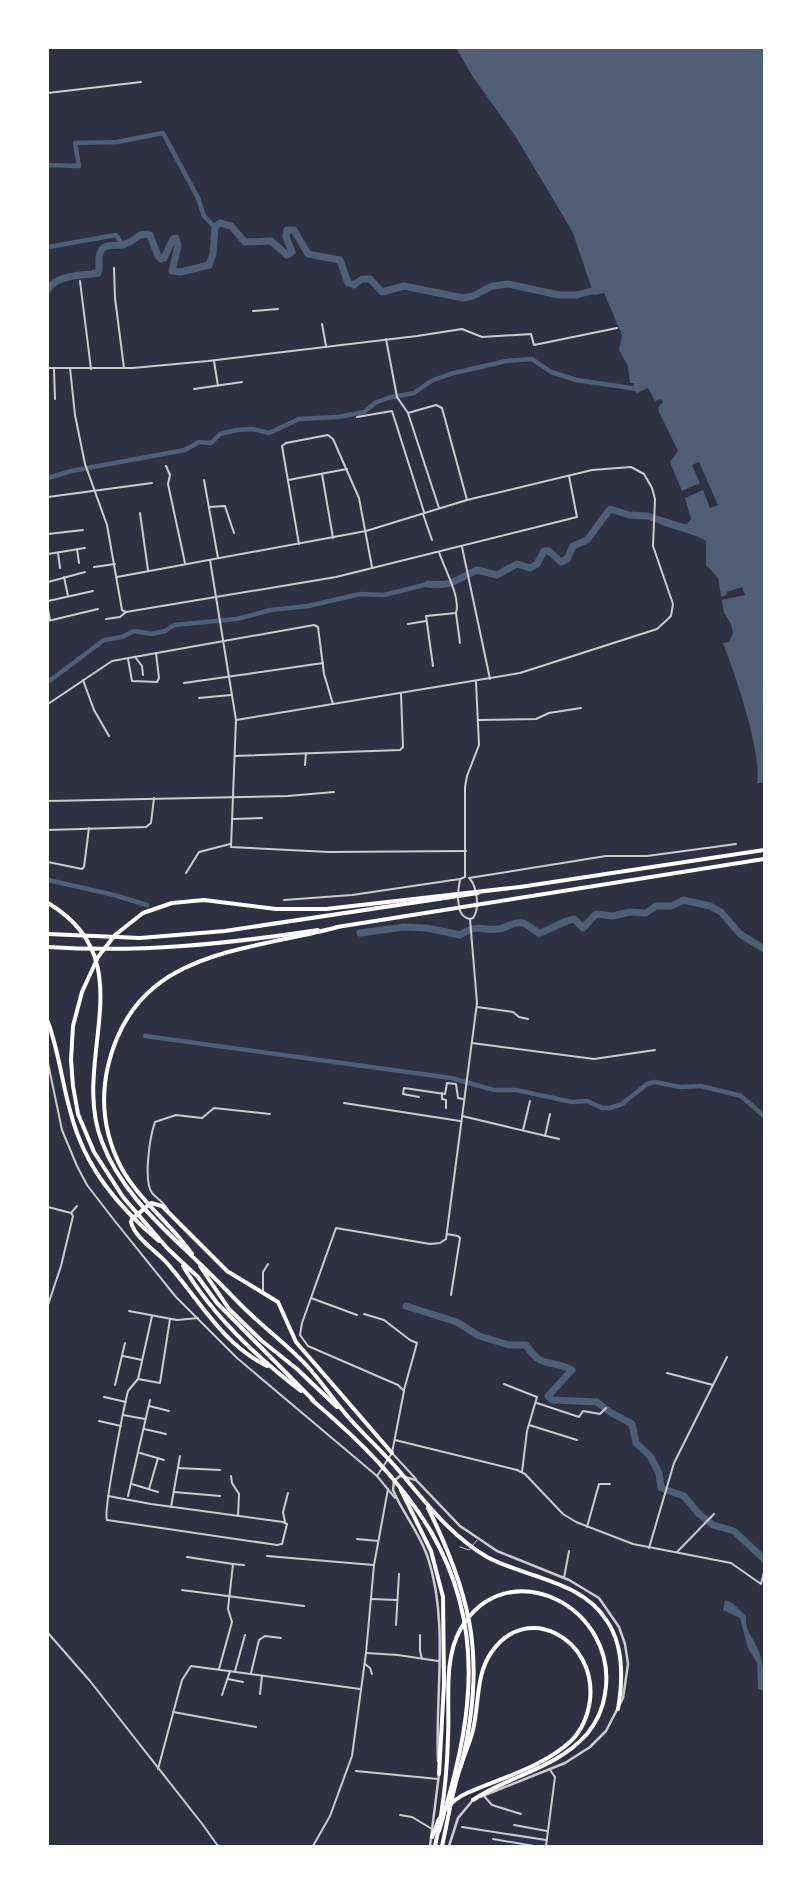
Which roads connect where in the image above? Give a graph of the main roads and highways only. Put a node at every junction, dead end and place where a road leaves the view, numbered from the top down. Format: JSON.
{"nodes":[{"id":1,"x":764,"y":850,"type":"edge"},
{"id":2,"x":764,"y":858,"type":"edge"},
{"id":3,"x":520,"y":887,"type":"junction"},
{"id":4,"x":48,"y":903,"type":"edge"},
{"id":5,"x":338,"y":927,"type":"junction"},
{"id":6,"x":48,"y":934,"type":"edge"},
{"id":7,"x":48,"y":947,"type":"edge"},
{"id":8,"x":48,"y":1022,"type":"edge"},
{"id":9,"x":168,"y":1249,"type":"junction"},
{"id":10,"x":197,"y":1260,"type":"junction"},
{"id":11,"x":182,"y":1264,"type":"junction"},
{"id":12,"x":270,"y":1367,"type":"junction"},
{"id":13,"x":312,"y":1400,"type":"junction"},
{"id":14,"x":348,"y":1418,"type":"junction"},
{"id":15,"x":392,"y":1453,"type":"road end"},
{"id":16,"x":397,"y":1482,"type":"junction"},
{"id":17,"x":426,"y":1504,"type":"junction"},
{"id":18,"x":618,"y":1709,"type":"road end"},
{"id":19,"x":461,"y":1766,"type":"junction"},
{"id":20,"x":439,"y":1774,"type":"road end"},
{"id":21,"x":473,"y":1800,"type":"road end"},
{"id":22,"x":439,"y":1831,"type":"junction"},
{"id":23,"x":432,"y":1838,"type":"road end"},
{"id":24,"x":435,"y":1846,"type":"edge"},
{"id":25,"x":442,"y":1846,"type":"edge"}],
"edges":[{"from":1,"to":3,"type":"main road"},
{"from":2,"to":5,"type":"main road"},
{"from":3,"to":6,"type":"main road"},
{"from":3,"to":9,"type":"main road"},
{"from":4,"to":10,"type":"main road"},
{"from":5,"to":7,"type":"main road"},
{"from":5,"to":10,"type":"main road"},
{"from":8,"to":9,"type":"main road"},
{"from":9,"to":11,"type":"main road"},
{"from":10,"to":14,"type":"main road"},
{"from":10,"to":14,"type":"main road"},
{"from":11,"to":12,"type":"main road"},
{"from":11,"to":13,"type":"main road"},
{"from":12,"to":13,"type":"main road"},
{"from":12,"to":15,"type":"main road"},
{"from":13,"to":16,"type":"main road"},
{"from":14,"to":17,"type":"main road"},
{"from":16,"to":20,"type":"main road"},
{"from":16,"to":22,"type":"main road"},
{"from":17,"to":18,"type":"main road"},
{"from":17,"to":19,"type":"main road"},
{"from":19,"to":23,"type":"main road"},
{"from":19,"to":25,"type":"main road"},
{"from":21,"to":22,"type":"main road"},
{"from":22,"to":24,"type":"main road"}]}
